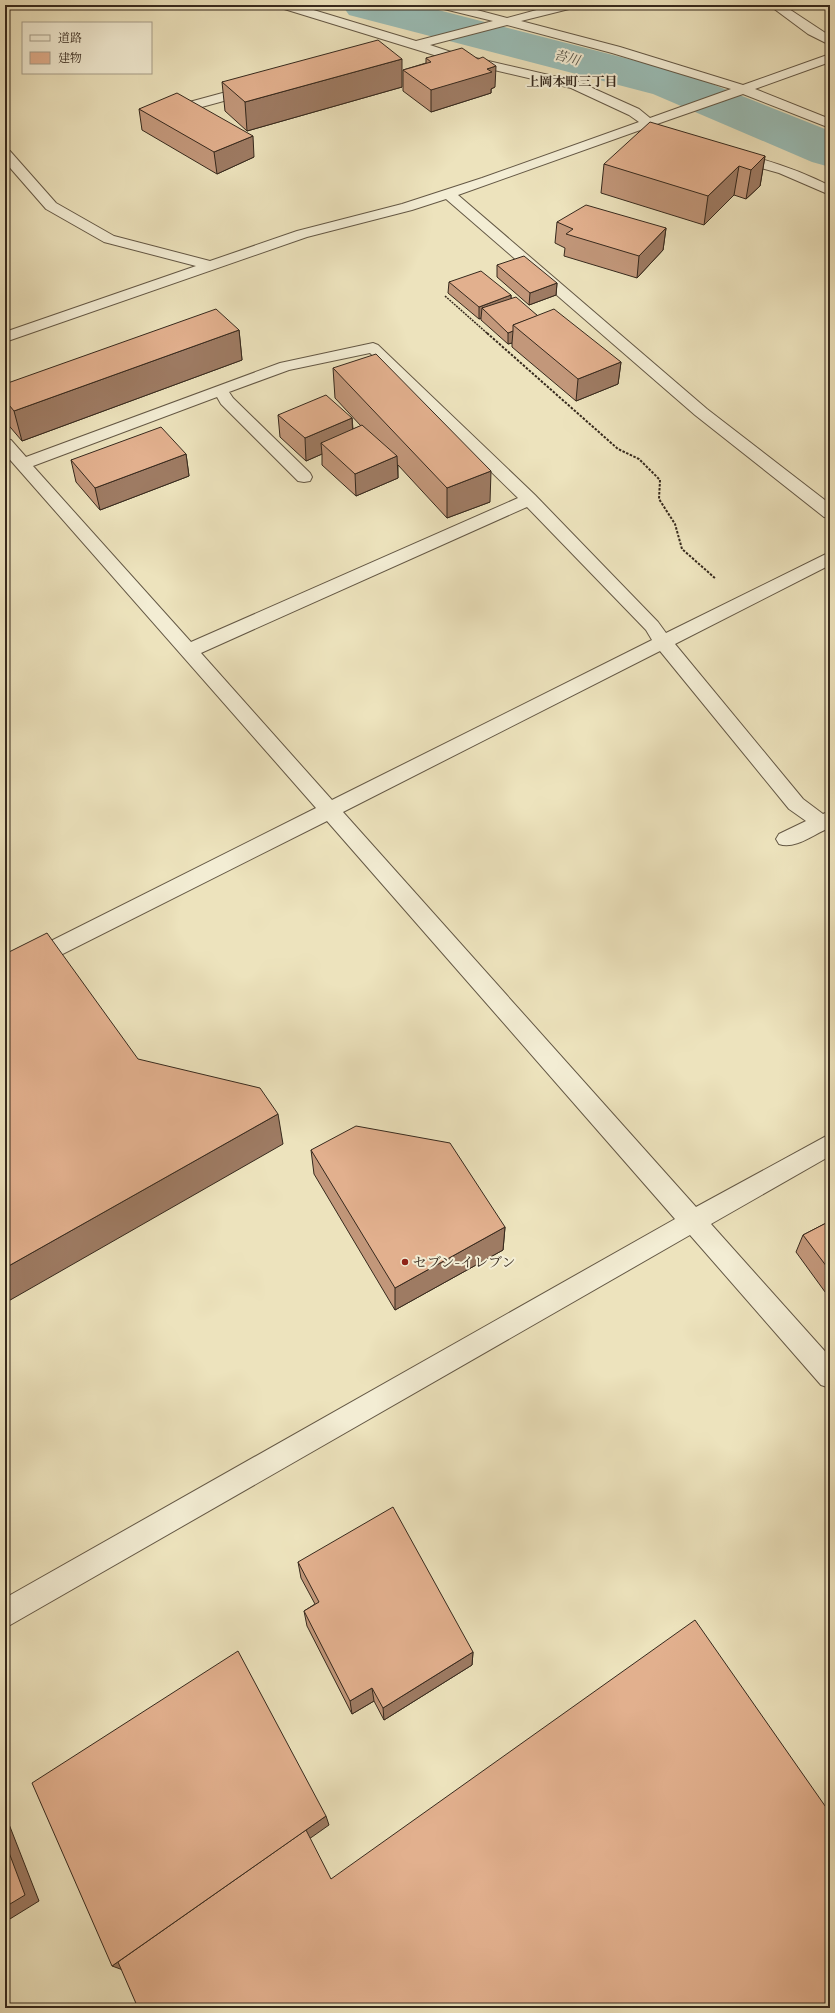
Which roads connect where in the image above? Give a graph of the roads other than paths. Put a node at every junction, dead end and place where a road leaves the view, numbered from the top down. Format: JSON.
{"nodes":[{"id":1,"x":285,"y":5,"type":"edge"},
{"id":2,"x":444,"y":5,"type":"edge"},
{"id":3,"x":569,"y":5,"type":"edge"},
{"id":4,"x":775,"y":5,"type":"edge"},
{"id":5,"x":504,"y":22,"type":"junction"},
{"id":6,"x":830,"y":41,"type":"edge"},
{"id":7,"x":416,"y":46,"type":"junction"},
{"id":8,"x":393,"y":52,"type":"edge"},
{"id":9,"x":830,"y":58,"type":"edge"},
{"id":10,"x":264,"y":86,"type":"edge"},
{"id":11,"x":739,"y":91,"type":"junction"},
{"id":12,"x":188,"y":106,"type":"edge"},
{"id":13,"x":646,"y":123,"type":"junction"},
{"id":14,"x":830,"y":124,"type":"edge"},
{"id":15,"x":666,"y":136,"type":"edge"},
{"id":16,"x":724,"y":153,"type":"edge"},
{"id":17,"x":5,"y":154,"type":"edge"},
{"id":18,"x":830,"y":191,"type":"edge"},
{"id":19,"x":448,"y":194,"type":"junction"},
{"id":20,"x":209,"y":265,"type":"junction"},
{"id":21,"x":5,"y":337,"type":"edge"},
{"id":22,"x":220,"y":390,"type":"junction"},
{"id":23,"x":5,"y":444,"type":"edge"},
{"id":24,"x":23,"y":464,"type":"junction"},
{"id":25,"x":304,"y":477,"type":"dead end"},
{"id":26,"x":529,"y":499,"type":"junction"},
{"id":27,"x":830,"y":513,"type":"edge"},
{"id":28,"x":830,"y":558,"type":"edge"},
{"id":29,"x":663,"y":642,"type":"junction"},
{"id":30,"x":188,"y":651,"type":"junction"},
{"id":31,"x":329,"y":810,"type":"junction"},
{"id":32,"x":826,"y":821,"type":"edge"},
{"id":33,"x":786,"y":839,"type":"dead end"},
{"id":34,"x":5,"y":974,"type":"edge"},
{"id":35,"x":830,"y":1144,"type":"edge"},
{"id":36,"x":693,"y":1220,"type":"junction"},
{"id":37,"x":830,"y":1376,"type":"edge"},
{"id":38,"x":5,"y":1614,"type":"edge"}],
"edges":[{"from":1,"to":7,"type":"street"},
{"from":2,"to":5,"type":"street"},
{"from":3,"to":5,"type":"street"},
{"from":4,"to":6,"type":"street"},
{"from":5,"to":7,"type":"street"},
{"from":5,"to":11,"type":"street"},
{"from":7,"to":8,"type":"street"},
{"from":7,"to":13,"type":"street"},
{"from":9,"to":11,"type":"street"},
{"from":10,"to":12,"type":"street"},
{"from":11,"to":13,"type":"street"},
{"from":11,"to":14,"type":"street"},
{"from":13,"to":15,"type":"street"},
{"from":13,"to":19,"type":"street"},
{"from":16,"to":18,"type":"street"},
{"from":17,"to":20,"type":"street"},
{"from":19,"to":20,"type":"street"},
{"from":19,"to":27,"type":"street"},
{"from":20,"to":21,"type":"street"},
{"from":22,"to":24,"type":"street"},
{"from":22,"to":25,"type":"street"},
{"from":22,"to":26,"type":"street"},
{"from":23,"to":24,"type":"street"},
{"from":24,"to":30,"type":"street"},
{"from":26,"to":29,"type":"street"},
{"from":26,"to":30,"type":"street"},
{"from":28,"to":29,"type":"street"},
{"from":29,"to":31,"type":"street"},
{"from":29,"to":32,"type":"street"},
{"from":30,"to":31,"type":"street"},
{"from":31,"to":34,"type":"street"},
{"from":31,"to":36,"type":"street"},
{"from":32,"to":33,"type":"street"},
{"from":35,"to":36,"type":"street"},
{"from":36,"to":37,"type":"street"},
{"from":36,"to":38,"type":"street"}]}
